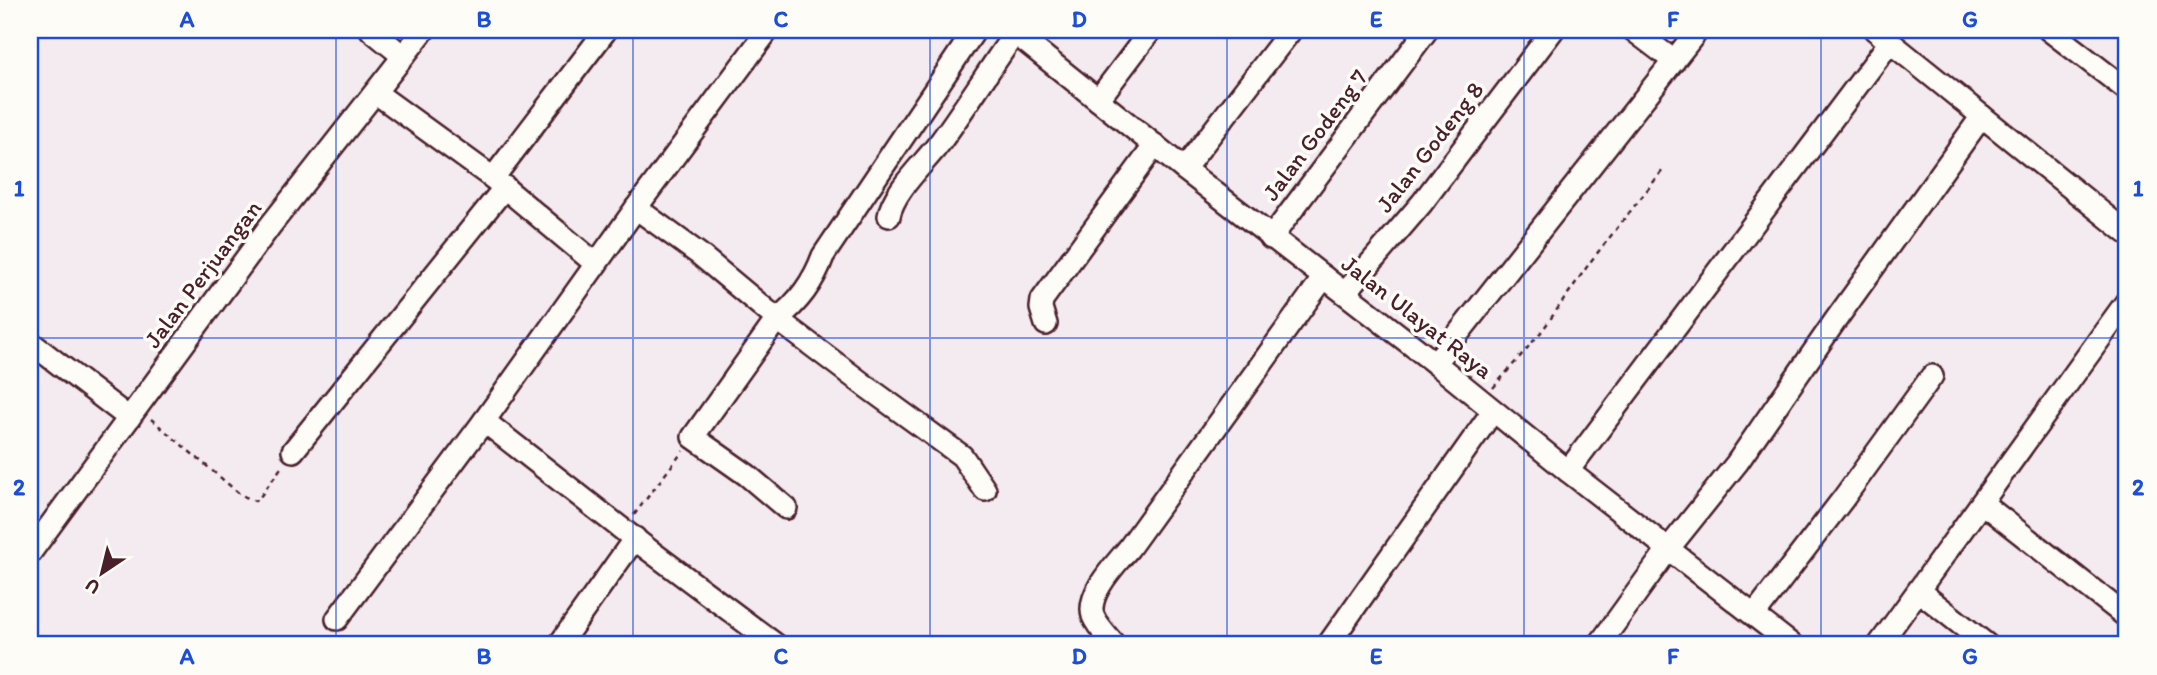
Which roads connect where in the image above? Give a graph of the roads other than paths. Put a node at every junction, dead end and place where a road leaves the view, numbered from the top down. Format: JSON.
{"nodes":[{"id":1,"x":371,"y":30,"type":"edge"},
{"id":2,"x":424,"y":30,"type":"edge"},
{"id":3,"x":606,"y":30,"type":"edge"},
{"id":4,"x":768,"y":30,"type":"edge"},
{"id":5,"x":975,"y":30,"type":"edge"},
{"id":6,"x":1151,"y":30,"type":"edge"},
{"id":7,"x":1291,"y":30,"type":"edge"},
{"id":8,"x":1427,"y":30,"type":"edge"},
{"id":9,"x":1553,"y":30,"type":"edge"},
{"id":10,"x":1633,"y":30,"type":"edge"},
{"id":11,"x":1698,"y":30,"type":"edge"},
{"id":12,"x":2049,"y":30,"type":"edge"},
{"id":13,"x":1014,"y":31,"type":"edge"},
{"id":14,"x":1882,"y":36,"type":"edge"},
{"id":15,"x":403,"y":56,"type":"junction"},
{"id":16,"x":1674,"y":61,"type":"junction"},
{"id":17,"x":2127,"y":90,"type":"edge"},
{"id":18,"x":376,"y":93,"type":"junction"},
{"id":19,"x":1098,"y":100,"type":"junction"},
{"id":20,"x":1982,"y":116,"type":"junction"},
{"id":21,"x":1155,"y":145,"type":"junction"},
{"id":22,"x":1184,"y":169,"type":"junction"},
{"id":23,"x":499,"y":183,"type":"junction"},
{"id":24,"x":635,"y":208,"type":"junction"},
{"id":25,"x":889,"y":216,"type":"dead end"},
{"id":26,"x":2127,"y":233,"type":"edge"},
{"id":27,"x":1271,"y":238,"type":"junction"},
{"id":28,"x":596,"y":264,"type":"junction"},
{"id":29,"x":1324,"y":277,"type":"junction"},
{"id":30,"x":1345,"y":293,"type":"junction"},
{"id":31,"x":2127,"y":301,"type":"edge"},
{"id":32,"x":777,"y":318,"type":"junction"},
{"id":33,"x":1046,"y":324,"type":"dead end"},
{"id":34,"x":30,"y":342,"type":"edge"},
{"id":35,"x":1435,"y":363,"type":"junction"},
{"id":36,"x":1932,"y":376,"type":"dead end"},
{"id":37,"x":1487,"y":406,"type":"junction"},
{"id":38,"x":134,"y":413,"type":"junction"},
{"id":39,"x":484,"y":421,"type":"junction"},
{"id":40,"x":293,"y":451,"type":"road end"},
{"id":41,"x":1568,"y":471,"type":"junction"},
{"id":42,"x":985,"y":490,"type":"dead end"},
{"id":43,"x":1982,"y":503,"type":"junction"},
{"id":44,"x":786,"y":508,"type":"dead end"},
{"id":45,"x":629,"y":534,"type":"junction"},
{"id":46,"x":1669,"y":548,"type":"junction"},
{"id":47,"x":30,"y":553,"type":"edge"},
{"id":48,"x":1920,"y":590,"type":"junction"},
{"id":49,"x":1754,"y":615,"type":"junction"},
{"id":50,"x":2127,"y":617,"type":"edge"},
{"id":51,"x":337,"y":619,"type":"dead end"},
{"id":52,"x":1113,"y":643,"type":"dead end"},
{"id":53,"x":559,"y":645,"type":"edge"},
{"id":54,"x":776,"y":645,"type":"edge"},
{"id":55,"x":1328,"y":645,"type":"edge"},
{"id":56,"x":1599,"y":645,"type":"edge"},
{"id":57,"x":1792,"y":645,"type":"edge"},
{"id":58,"x":1879,"y":645,"type":"edge"},
{"id":59,"x":1987,"y":645,"type":"edge"}],
"edges":[{"from":1,"to":15,"type":"street"},
{"from":2,"to":15,"type":"street","name":"Jalan Perjuangan"},
{"from":3,"to":23,"type":"street"},
{"from":4,"to":24,"type":"street"},
{"from":5,"to":32,"type":"street"},
{"from":6,"to":19,"type":"street"},
{"from":7,"to":22,"type":"street"},
{"from":8,"to":27,"type":"street","name":"Jalan Godeng 7"},
{"from":9,"to":30,"type":"street","name":"Jalan Godeng 8"},
{"from":10,"to":16,"type":"street"},
{"from":11,"to":16,"type":"street"},
{"from":12,"to":17,"type":"street"},
{"from":13,"to":19,"type":"street","name":"Jalan Ulayat Raya"},
{"from":13,"to":25,"type":"street"},
{"from":14,"to":20,"type":"street"},
{"from":14,"to":41,"type":"street"},
{"from":15,"to":18,"type":"street","name":"Jalan Perjuangan"},
{"from":16,"to":35,"type":"street"},
{"from":18,"to":23,"type":"street"},
{"from":18,"to":38,"type":"street","name":"Jalan Perjuangan"},
{"from":19,"to":21,"type":"street","name":"Jalan Ulayat Raya"},
{"from":20,"to":26,"type":"street"},
{"from":20,"to":46,"type":"street"},
{"from":21,"to":22,"type":"street","name":"Jalan Ulayat Raya"},
{"from":21,"to":33,"type":"street"},
{"from":22,"to":27,"type":"street","name":"Jalan Ulayat Raya"},
{"from":23,"to":28,"type":"street"},
{"from":23,"to":40,"type":"street"},
{"from":24,"to":28,"type":"street"},
{"from":24,"to":32,"type":"street"},
{"from":27,"to":29,"type":"street","name":"Jalan Ulayat Raya"},
{"from":28,"to":39,"type":"street"},
{"from":29,"to":30,"type":"street","name":"Jalan Ulayat Raya"},
{"from":29,"to":52,"type":"street"},
{"from":30,"to":35,"type":"street","name":"Jalan Ulayat Raya"},
{"from":31,"to":43,"type":"street"},
{"from":32,"to":42,"type":"street"},
{"from":32,"to":44,"type":"street"},
{"from":34,"to":38,"type":"street"},
{"from":35,"to":37,"type":"street","name":"Jalan Ulayat Raya"},
{"from":36,"to":49,"type":"street"},
{"from":37,"to":41,"type":"street","name":"Jalan Ulayat Raya"},
{"from":37,"to":55,"type":"street"},
{"from":38,"to":47,"type":"street","name":"Jalan Perjuangan"},
{"from":39,"to":45,"type":"street"},
{"from":39,"to":51,"type":"street"},
{"from":41,"to":46,"type":"street","name":"Jalan Ulayat Raya"},
{"from":43,"to":48,"type":"street"},
{"from":43,"to":50,"type":"street"},
{"from":45,"to":53,"type":"street"},
{"from":45,"to":54,"type":"street"},
{"from":46,"to":49,"type":"street","name":"Jalan Ulayat Raya"},
{"from":46,"to":56,"type":"street"},
{"from":48,"to":58,"type":"street"},
{"from":48,"to":59,"type":"street"},
{"from":49,"to":57,"type":"street","name":"Jalan Ulayat Raya"}]}
